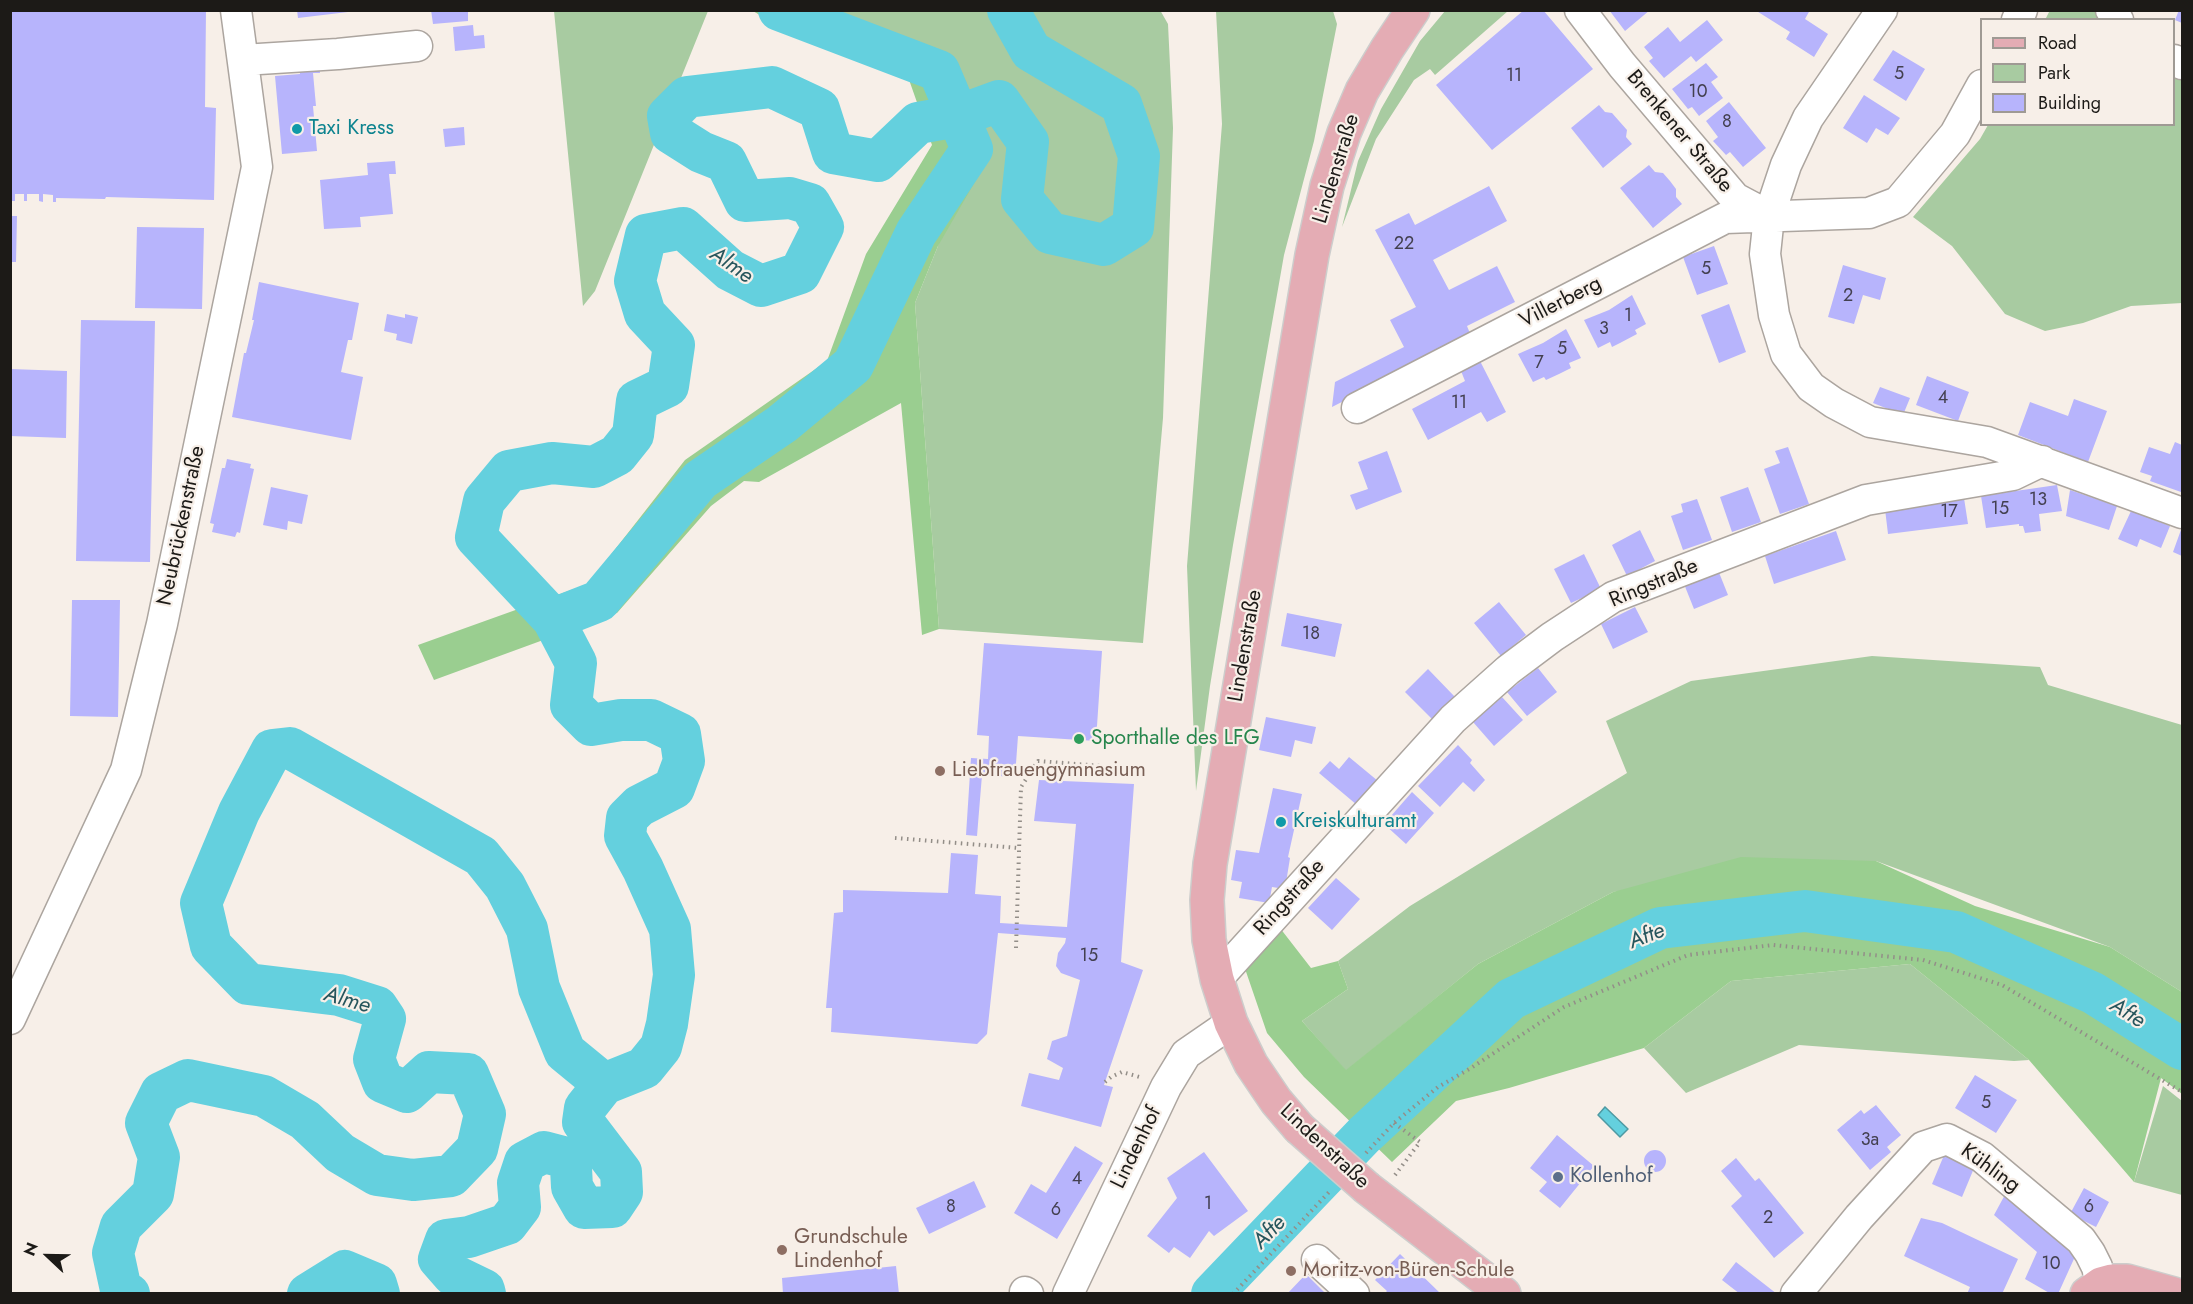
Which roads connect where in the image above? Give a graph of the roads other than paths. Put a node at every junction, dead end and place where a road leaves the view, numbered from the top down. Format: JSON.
{"nodes":[{"id":1,"x":236,"y":10,"type":"edge"},
{"id":2,"x":1413,"y":10,"type":"edge"},
{"id":3,"x":1580,"y":10,"type":"edge"},
{"id":4,"x":1882,"y":10,"type":"edge"},
{"id":5,"x":417,"y":46,"type":"dead end"},
{"id":6,"x":243,"y":60,"type":"junction"},
{"id":7,"x":1980,"y":89,"type":"edge"},
{"id":8,"x":1769,"y":216,"type":"junction"},
{"id":9,"x":1357,"y":408,"type":"dead end"},
{"id":10,"x":2042,"y":461,"type":"junction"},
{"id":11,"x":2182,"y":513,"type":"edge"},
{"id":12,"x":1217,"y":979,"type":"junction"},
{"id":13,"x":10,"y":1019,"type":"edge"},
{"id":14,"x":1231,"y":1023,"type":"junction"},
{"id":15,"x":1317,"y":1260,"type":"dead end"},
{"id":16,"x":2094,"y":1289,"type":"edge"},
{"id":17,"x":1068,"y":1293,"type":"edge"},
{"id":18,"x":1354,"y":1293,"type":"edge"},
{"id":19,"x":1504,"y":1293,"type":"edge"},
{"id":20,"x":1796,"y":1293,"type":"edge"},
{"id":21,"x":2174,"y":1293,"type":"edge"}],
"edges":[{"from":1,"to":6,"type":"street","name":"Neubrückenstraße"},
{"from":2,"to":12,"type":"main road","name":"Lindenstraße"},
{"from":3,"to":8,"type":"street","name":"Brenkener Straße"},
{"from":4,"to":8,"type":"street"},
{"from":5,"to":6,"type":"street"},
{"from":6,"to":13,"type":"street","name":"Neubrückenstraße"},
{"from":7,"to":8,"type":"street","name":"Villerberg"},
{"from":8,"to":9,"type":"street","name":"Villerberg"},
{"from":8,"to":10,"type":"street"},
{"from":10,"to":11,"type":"street"},
{"from":10,"to":12,"type":"street","name":"Ringstraße"},
{"from":12,"to":14,"type":"main road","name":"Lindenstraße"},
{"from":14,"to":17,"type":"street","name":"Lindenhof"},
{"from":14,"to":19,"type":"main road","name":"Lindenstraße","bridge":true},
{"from":15,"to":18,"type":"street"},
{"from":16,"to":20,"type":"street","name":"Kühling"},
{"from":16,"to":21,"type":"main road"}]}
